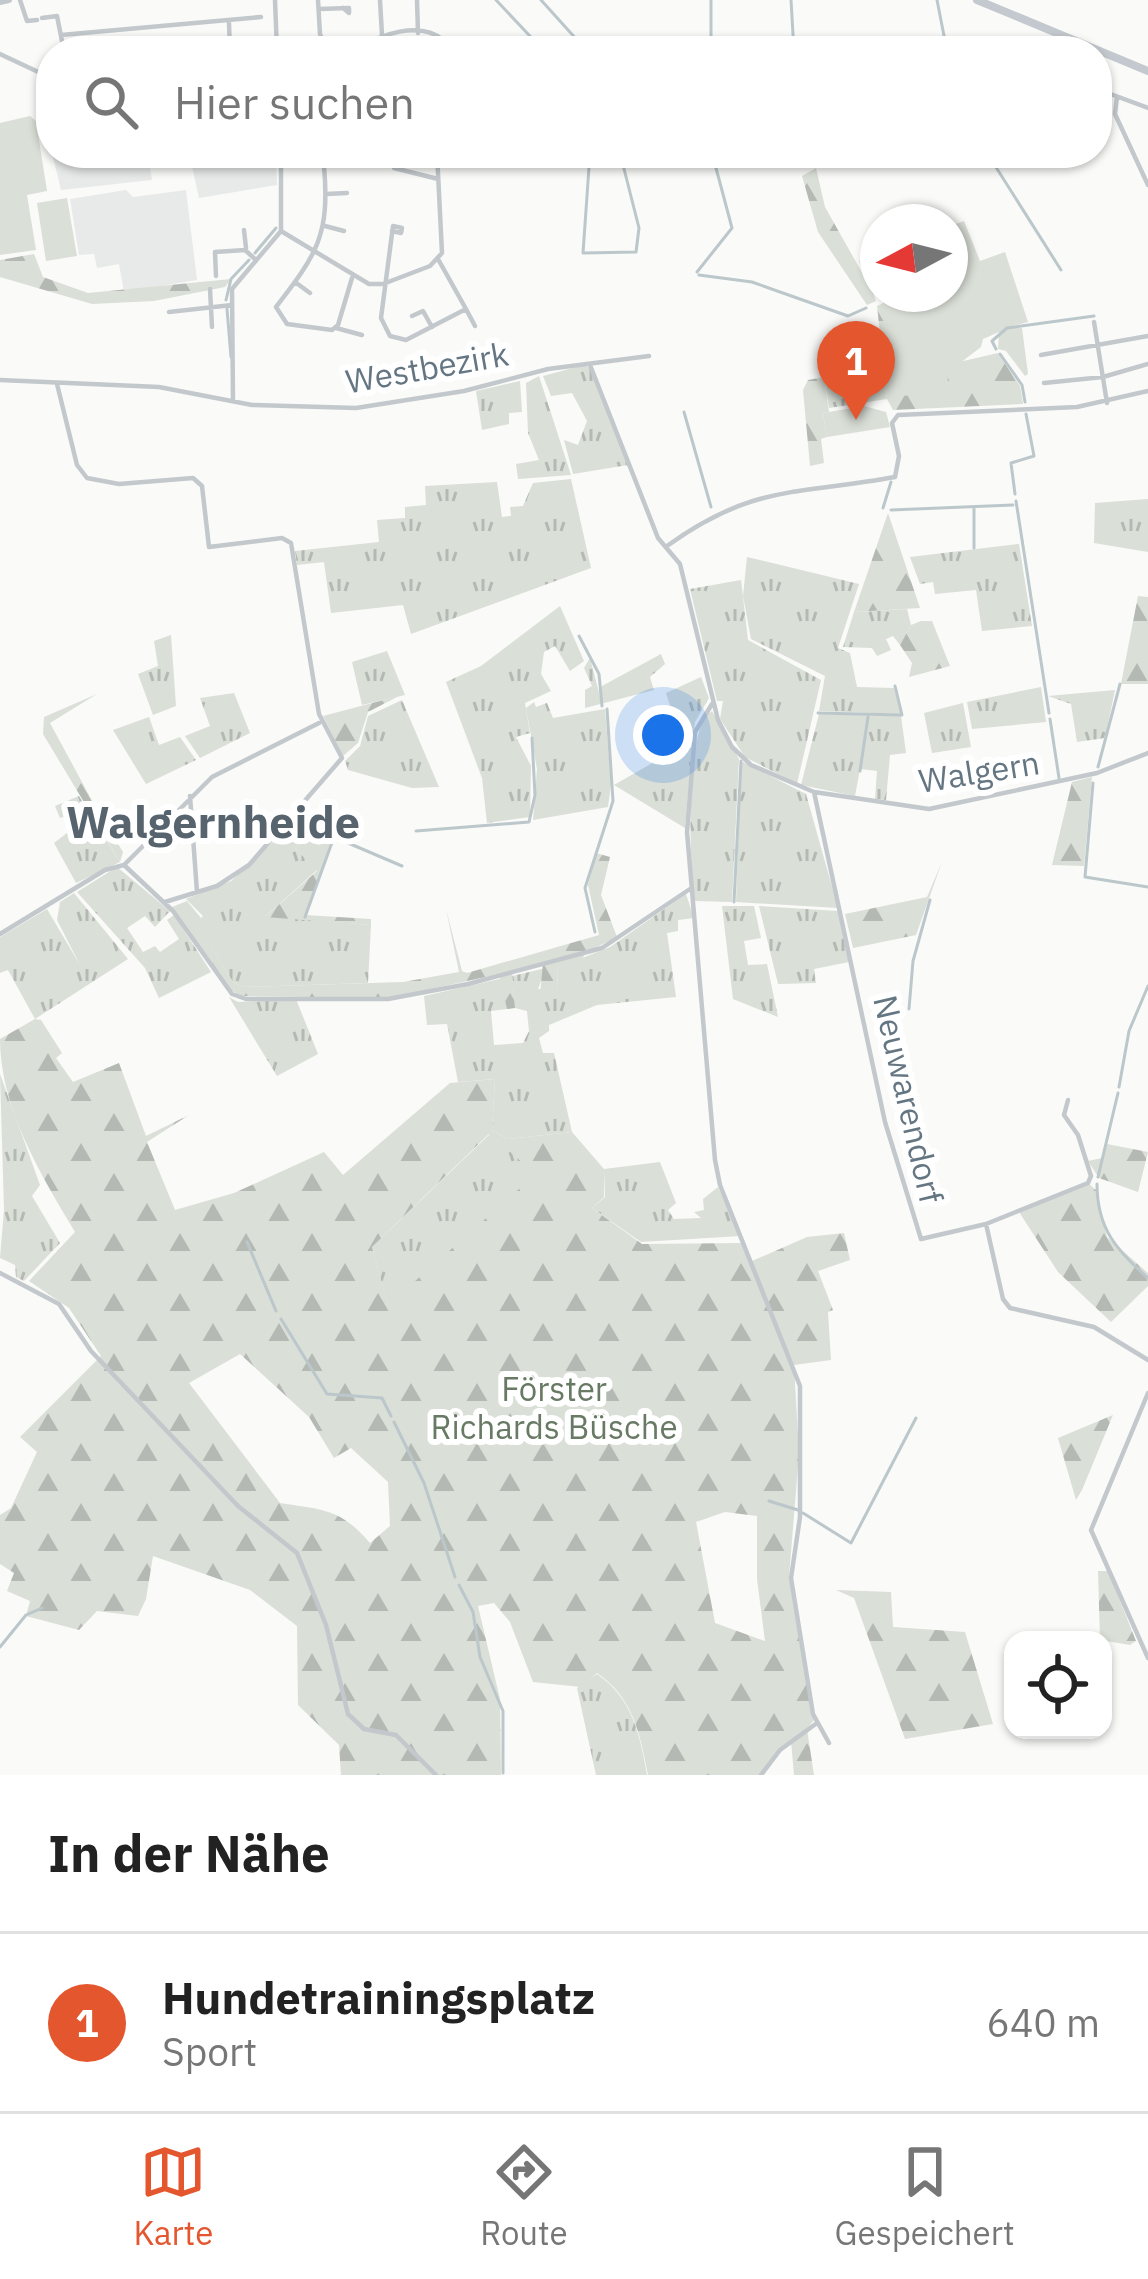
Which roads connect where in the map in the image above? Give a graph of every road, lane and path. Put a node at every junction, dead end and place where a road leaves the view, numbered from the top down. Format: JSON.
{"nodes":[{"id":1,"x":20,"y":0,"type":"edge"},
{"id":2,"x":275,"y":0,"type":"edge"},
{"id":3,"x":318,"y":0,"type":"edge"},
{"id":4,"x":380,"y":0,"type":"edge"},
{"id":5,"x":417,"y":0,"type":"edge"},
{"id":6,"x":977,"y":0,"type":"edge"},
{"id":7,"x":343,"y":8,"type":"dead end"},
{"id":8,"x":319,"y":9,"type":"junction"},
{"id":9,"x":261,"y":17,"type":"dead end"},
{"id":10,"x":27,"y":21,"type":"junction"},
{"id":11,"x":18,"y":22,"type":"dead end"},
{"id":12,"x":229,"y":23,"type":"junction"},
{"id":13,"x":418,"y":32,"type":"junction"},
{"id":14,"x":382,"y":34,"type":"junction"},
{"id":15,"x":61,"y":35,"type":"joint"},
{"id":16,"x":229,"y":36,"type":"edge"},
{"id":17,"x":276,"y":36,"type":"edge"},
{"id":18,"x":324,"y":36,"type":"edge"},
{"id":19,"x":379,"y":36,"type":"edge"},
{"id":20,"x":439,"y":36,"type":"edge"},
{"id":21,"x":1064,"y":36,"type":"edge"},
{"id":22,"x":0,"y":54,"type":"edge"},
{"id":23,"x":1112,"y":56,"type":"edge"},
{"id":24,"x":36,"y":71,"type":"edge"},
{"id":25,"x":1148,"y":71,"type":"edge"},
{"id":26,"x":1112,"y":95,"type":"edge"},
{"id":27,"x":1117,"y":97,"type":"junction"},
{"id":28,"x":1148,"y":108,"type":"edge"},
{"id":29,"x":280,"y":168,"type":"edge"},
{"id":30,"x":323,"y":168,"type":"edge"},
{"id":31,"x":394,"y":168,"type":"edge"},
{"id":32,"x":438,"y":168,"type":"edge"},
{"id":33,"x":439,"y":179,"type":"junction"},
{"id":34,"x":1148,"y":185,"type":"edge"},
{"id":35,"x":326,"y":194,"type":"junction"},
{"id":36,"x":347,"y":194,"type":"dead end"},
{"id":37,"x":325,"y":226,"type":"junction"},
{"id":38,"x":244,"y":230,"type":"dead end"},
{"id":39,"x":280,"y":231,"type":"junction"},
{"id":40,"x":392,"y":231,"type":"dead end"},
{"id":41,"x":344,"y":232,"type":"dead end"},
{"id":42,"x":245,"y":250,"type":"junction"},
{"id":43,"x":317,"y":255,"type":"junction"},
{"id":44,"x":256,"y":260,"type":"junction"},
{"id":45,"x":437,"y":260,"type":"junction"},
{"id":46,"x":216,"y":276,"type":"dead end"},
{"id":47,"x":352,"y":278,"type":"junction"},
{"id":48,"x":295,"y":282,"type":"junction"},
{"id":49,"x":383,"y":284,"type":"junction"},
{"id":50,"x":210,"y":289,"type":"dead end"},
{"id":51,"x":310,"y":293,"type":"dead end"},
{"id":52,"x":211,"y":305,"type":"junction"},
{"id":53,"x":232,"y":305,"type":"junction"},
{"id":54,"x":466,"y":309,"type":"junction"},
{"id":55,"x":169,"y":312,"type":"dead end"},
{"id":56,"x":412,"y":316,"type":"dead end"},
{"id":57,"x":1094,"y":322,"type":"dead end"},
{"id":58,"x":475,"y":326,"type":"dead end"},
{"id":59,"x":212,"y":327,"type":"dead end"},
{"id":60,"x":432,"y":327,"type":"junction"},
{"id":61,"x":336,"y":328,"type":"junction"},
{"id":62,"x":362,"y":335,"type":"dead end"},
{"id":63,"x":1148,"y":336,"type":"edge"},
{"id":64,"x":1098,"y":347,"type":"junction"},
{"id":65,"x":1041,"y":355,"type":"dead end"},
{"id":66,"x":649,"y":356,"type":"dead end"},
{"id":67,"x":1148,"y":364,"type":"edge"},
{"id":68,"x":590,"y":365,"type":"junction"},
{"id":69,"x":1103,"y":377,"type":"junction"},
{"id":70,"x":0,"y":380,"type":"edge"},
{"id":71,"x":56,"y":383,"type":"junction"},
{"id":72,"x":1044,"y":383,"type":"dead end"},
{"id":73,"x":1148,"y":391,"type":"edge"},
{"id":74,"x":233,"y":401,"type":"junction"},
{"id":75,"x":1107,"y":403,"type":"junction"},
{"id":76,"x":667,"y":546,"type":"junction"},
{"id":77,"x":712,"y":704,"type":"junction"},
{"id":78,"x":320,"y":718,"type":"junction"},
{"id":79,"x":1148,"y":753,"type":"edge"},
{"id":80,"x":814,"y":792,"type":"junction"},
{"id":81,"x":190,"y":796,"type":"junction"},
{"id":82,"x":192,"y":818,"type":"junction"},
{"id":83,"x":166,"y":821,"type":"junction"},
{"id":84,"x":124,"y":865,"type":"junction"},
{"id":85,"x":690,"y":889,"type":"junction"},
{"id":86,"x":197,"y":892,"type":"junction"},
{"id":87,"x":165,"y":902,"type":"junction"},
{"id":88,"x":0,"y":934,"type":"edge"},
{"id":89,"x":1068,"y":1100,"type":"dead end"},
{"id":90,"x":986,"y":1224,"type":"junction"},
{"id":91,"x":0,"y":1274,"type":"edge"},
{"id":92,"x":1148,"y":1360,"type":"edge"},
{"id":93,"x":1148,"y":1393,"type":"edge"},
{"id":94,"x":1148,"y":1658,"type":"edge"},
{"id":95,"x":817,"y":1724,"type":"junction"},
{"id":96,"x":829,"y":1743,"type":"dead end"},
{"id":97,"x":436,"y":1775,"type":"edge"},
{"id":98,"x":761,"y":1775,"type":"edge"}],
"edges":[{"from":1,"to":10,"type":"street"},
{"from":2,"to":17,"type":"street"},
{"from":3,"to":8,"type":"street"},
{"from":4,"to":14,"type":"street"},
{"from":5,"to":13,"type":"street"},
{"from":6,"to":21,"type":"main road"},
{"from":7,"to":8,"type":"street"},
{"from":8,"to":18,"type":"street"},
{"from":9,"to":12,"type":"street"},
{"from":10,"to":11,"type":"street"},
{"from":10,"to":15,"type":"street"},
{"from":12,"to":15,"type":"street"},
{"from":12,"to":16,"type":"street"},
{"from":13,"to":14,"type":"street"},
{"from":13,"to":20,"type":"street"},
{"from":14,"to":19,"type":"street"},
{"from":22,"to":24,"type":"street"},
{"from":23,"to":25,"type":"main road"},
{"from":26,"to":27,"type":"street"},
{"from":27,"to":28,"type":"street"},
{"from":27,"to":34,"type":"street"},
{"from":29,"to":39,"type":"street"},
{"from":30,"to":35,"type":"street"},
{"from":31,"to":33,"type":"street"},
{"from":32,"to":33,"type":"street"},
{"from":33,"to":45,"type":"street"},
{"from":35,"to":36,"type":"street"},
{"from":35,"to":37,"type":"street"},
{"from":37,"to":41,"type":"street"},
{"from":37,"to":43,"type":"street"},
{"from":38,"to":42,"type":"street"},
{"from":39,"to":43,"type":"street"},
{"from":39,"to":44,"type":"street"},
{"from":40,"to":49,"type":"street"},
{"from":42,"to":44,"type":"street"},
{"from":42,"to":46,"type":"street"},
{"from":43,"to":47,"type":"street"},
{"from":43,"to":48,"type":"street"},
{"from":44,"to":53,"type":"street"},
{"from":45,"to":49,"type":"street"},
{"from":45,"to":54,"type":"street"},
{"from":47,"to":49,"type":"street"},
{"from":47,"to":61,"type":"street"},
{"from":48,"to":51,"type":"street"},
{"from":48,"to":61,"type":"street"},
{"from":49,"to":60,"type":"street"},
{"from":50,"to":52,"type":"street"},
{"from":52,"to":53,"type":"street"},
{"from":52,"to":55,"type":"street"},
{"from":52,"to":59,"type":"street"},
{"from":53,"to":74,"type":"street"},
{"from":54,"to":58,"type":"street"},
{"from":54,"to":60,"type":"street"},
{"from":56,"to":60,"type":"street"},
{"from":57,"to":64,"type":"street"},
{"from":61,"to":62,"type":"street"},
{"from":63,"to":64,"type":"street"},
{"from":64,"to":65,"type":"street"},
{"from":64,"to":69,"type":"street"},
{"from":66,"to":68,"type":"street","name":"Westbezirk"},
{"from":67,"to":69,"type":"street"},
{"from":68,"to":74,"type":"street","name":"Westbezirk"},
{"from":68,"to":76,"type":"street"},
{"from":69,"to":72,"type":"street"},
{"from":69,"to":75,"type":"street"},
{"from":70,"to":71,"type":"street","name":"Westbezirk"},
{"from":71,"to":74,"type":"street","name":"Westbezirk"},
{"from":71,"to":78,"type":"street"},
{"from":73,"to":75,"type":"street"},
{"from":75,"to":76,"type":"street"},
{"from":76,"to":77,"type":"street"},
{"from":77,"to":80,"type":"street"},
{"from":77,"to":85,"type":"street"},
{"from":78,"to":81,"type":"street"},
{"from":78,"to":86,"type":"street"},
{"from":79,"to":80,"type":"street","name":"Walgern"},
{"from":80,"to":90,"type":"street","name":"Neuwarendorf"},
{"from":81,"to":82,"type":"street"},
{"from":81,"to":83,"type":"street"},
{"from":82,"to":83,"type":"street"},
{"from":82,"to":86,"type":"street"},
{"from":83,"to":84,"type":"street"},
{"from":84,"to":87,"type":"street"},
{"from":84,"to":88,"type":"street"},
{"from":85,"to":87,"type":"street"},
{"from":85,"to":95,"type":"street"},
{"from":86,"to":87,"type":"street"},
{"from":89,"to":90,"type":"street"},
{"from":90,"to":92,"type":"street","name":"Neuwarendorf"},
{"from":91,"to":97,"type":"street"},
{"from":93,"to":94,"type":"street"},
{"from":95,"to":96,"type":"street"},
{"from":95,"to":98,"type":"street"}]}
